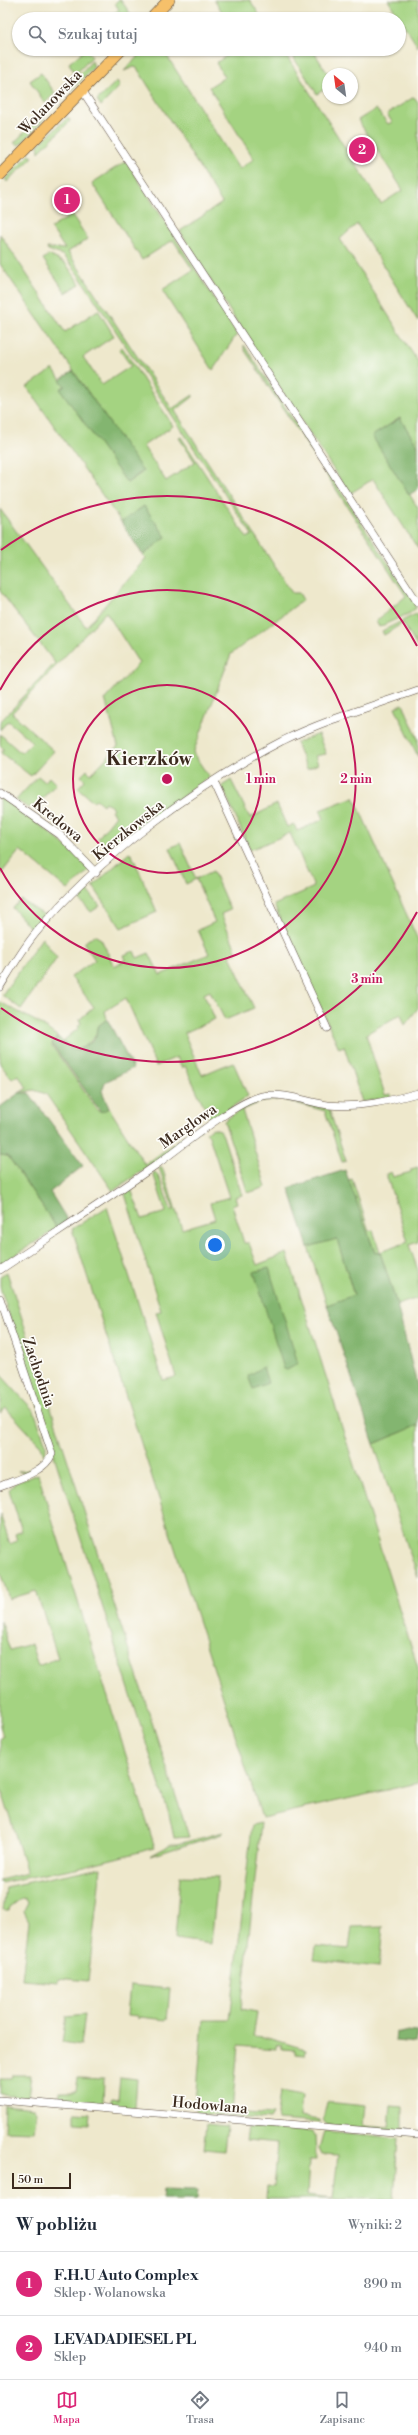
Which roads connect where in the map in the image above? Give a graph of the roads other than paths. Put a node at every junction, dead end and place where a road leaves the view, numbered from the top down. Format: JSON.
{"nodes":[{"id":1,"x":169,"y":0,"type":"edge"},
{"id":2,"x":158,"y":12,"type":"edge"},
{"id":3,"x":115,"y":56,"type":"edge"},
{"id":4,"x":82,"y":90,"type":"junction"},
{"id":5,"x":0,"y":175,"type":"edge"},
{"id":6,"x":418,"y":603,"type":"edge"},
{"id":7,"x":418,"y":690,"type":"edge"},
{"id":8,"x":214,"y":782,"type":"junction"},
{"id":9,"x":0,"y":793,"type":"edge"},
{"id":10,"x":96,"y":873,"type":"junction"},
{"id":11,"x":0,"y":987,"type":"edge"},
{"id":12,"x":327,"y":1028,"type":"dead end"},
{"id":13,"x":418,"y":1093,"type":"edge"},
{"id":14,"x":0,"y":1270,"type":"edge"},
{"id":15,"x":0,"y":1298,"type":"edge"},
{"id":16,"x":0,"y":1486,"type":"edge"},
{"id":17,"x":0,"y":2100,"type":"edge"},
{"id":18,"x":418,"y":2135,"type":"edge"}],
"edges":[{"from":1,"to":2,"type":"main road"},
{"from":3,"to":4,"type":"main road","name":"Wolanowska"},
{"from":4,"to":5,"type":"main road","name":"Wolanowska"},
{"from":4,"to":6,"type":"street"},
{"from":7,"to":8,"type":"street","name":"Kierzkowska"},
{"from":8,"to":10,"type":"street","name":"Kierzkowska"},
{"from":8,"to":12,"type":"street"},
{"from":9,"to":10,"type":"street","name":"Kredowa"},
{"from":10,"to":11,"type":"street","name":"Kierzkowska"},
{"from":13,"to":14,"type":"street","name":"Marglowa"},
{"from":15,"to":16,"type":"street","name":"Zachodnia"},
{"from":17,"to":18,"type":"street","name":"Hodowlana"}]}
